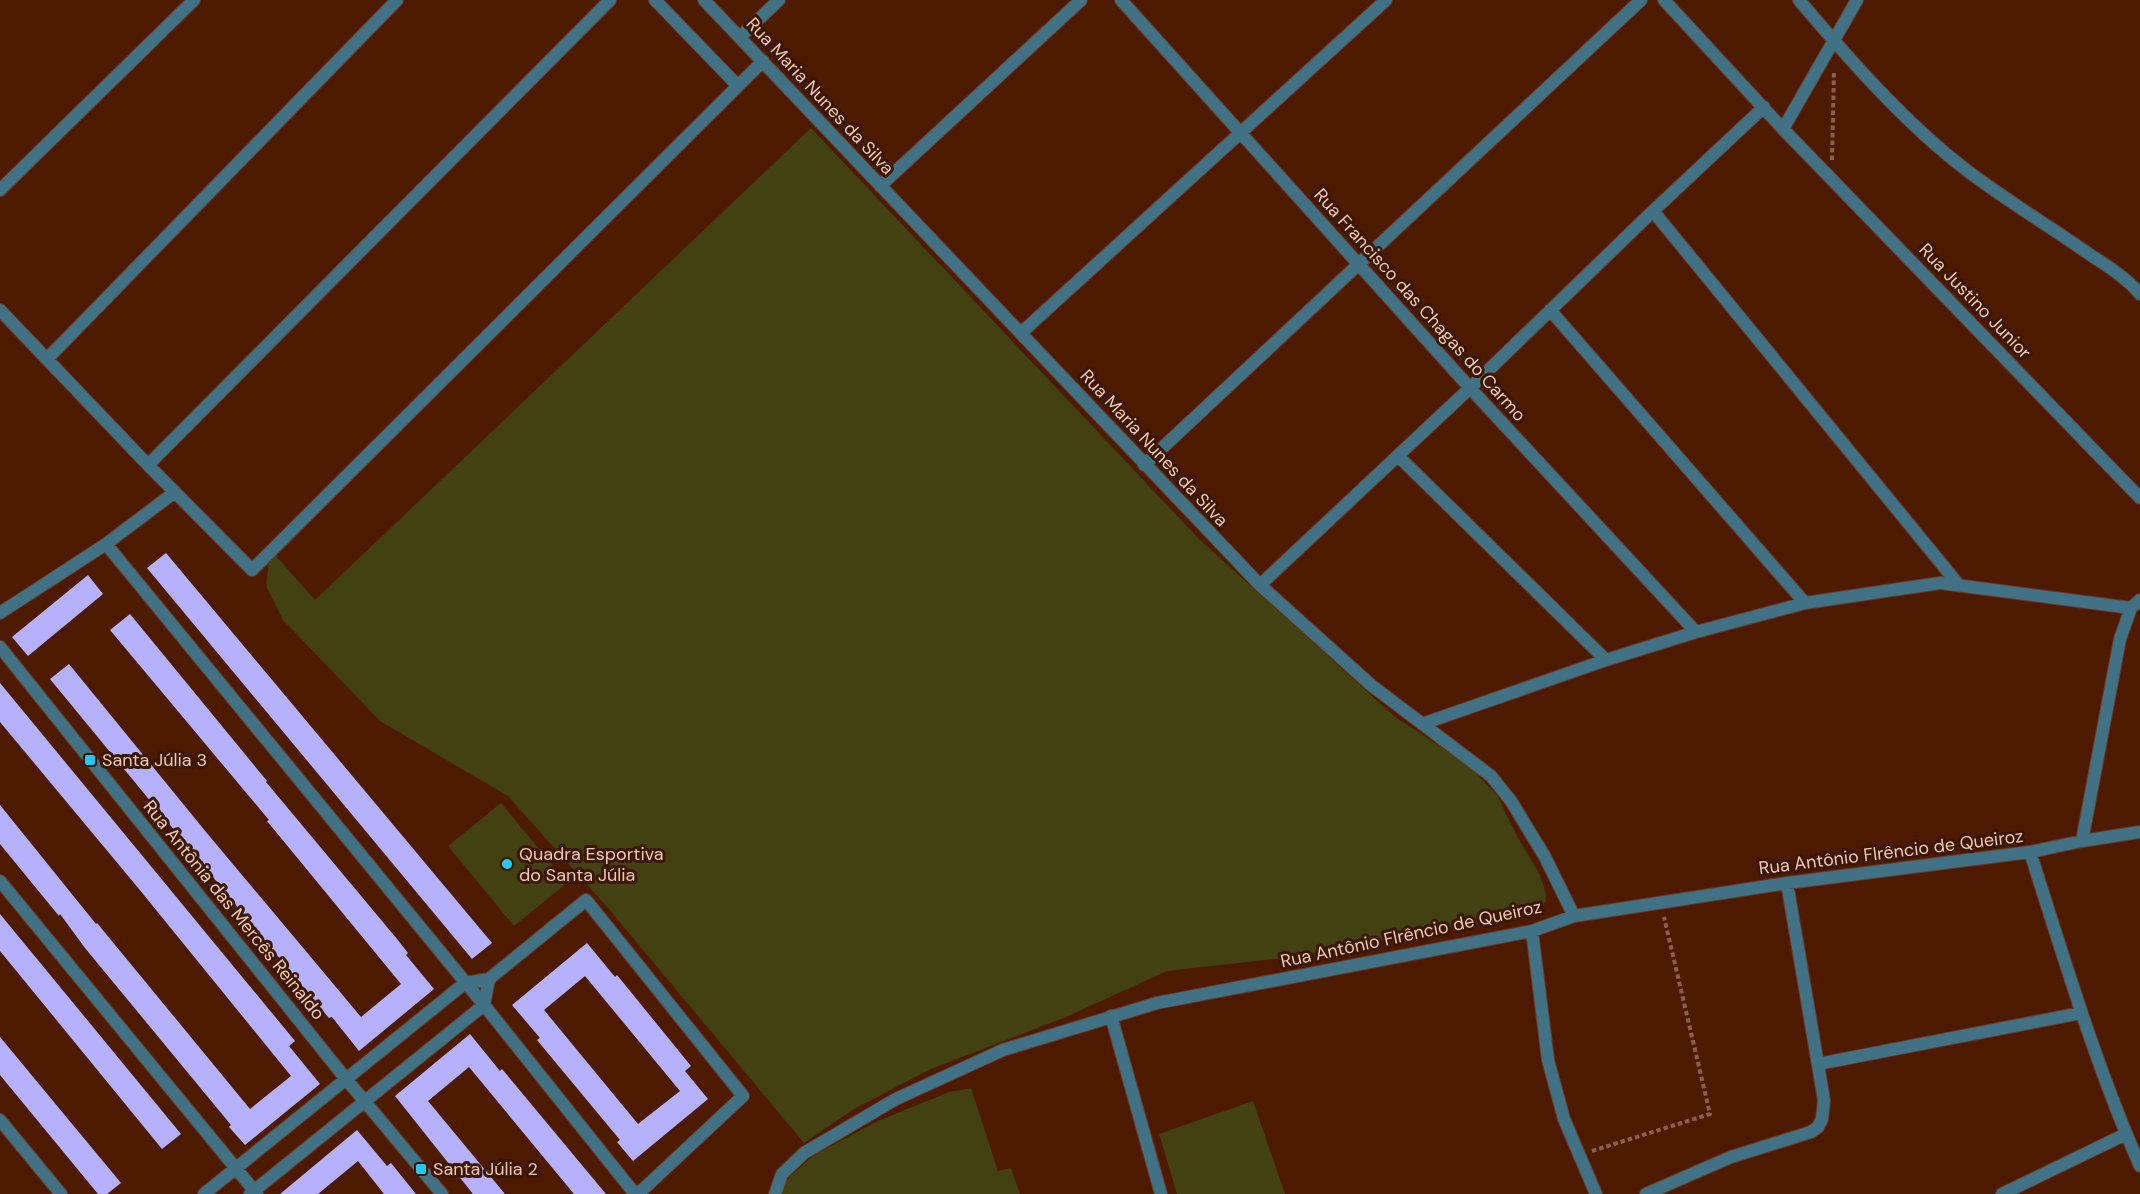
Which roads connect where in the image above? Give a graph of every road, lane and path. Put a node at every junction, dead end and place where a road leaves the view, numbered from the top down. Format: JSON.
{"nodes":[{"id":1,"x":194,"y":0,"type":"edge"},
{"id":2,"x":397,"y":0,"type":"edge"},
{"id":3,"x":610,"y":0,"type":"edge"},
{"id":4,"x":655,"y":0,"type":"edge"},
{"id":5,"x":704,"y":0,"type":"edge"},
{"id":6,"x":779,"y":0,"type":"edge"},
{"id":7,"x":1081,"y":0,"type":"edge"},
{"id":8,"x":1121,"y":0,"type":"edge"},
{"id":9,"x":1386,"y":0,"type":"edge"},
{"id":10,"x":1641,"y":0,"type":"edge"},
{"id":11,"x":1664,"y":0,"type":"edge"},
{"id":12,"x":1799,"y":0,"type":"edge"},
{"id":13,"x":1857,"y":0,"type":"edge"},
{"id":14,"x":740,"y":37,"type":"junction"},
{"id":15,"x":1833,"y":40,"type":"junction"},
{"id":16,"x":763,"y":61,"type":"junction"},
{"id":17,"x":737,"y":85,"type":"junction"},
{"id":18,"x":1764,"y":107,"type":"junction"},
{"id":19,"x":1784,"y":129,"type":"junction"},
{"id":20,"x":1240,"y":133,"type":"junction"},
{"id":21,"x":1831,"y":178,"type":"junction"},
{"id":22,"x":880,"y":186,"type":"junction"},
{"id":23,"x":0,"y":190,"type":"edge"},
{"id":24,"x":1653,"y":211,"type":"junction"},
{"id":25,"x":1359,"y":264,"type":"junction"},
{"id":26,"x":2140,"y":294,"type":"edge"},
{"id":27,"x":0,"y":310,"type":"edge"},
{"id":28,"x":1550,"y":310,"type":"junction"},
{"id":29,"x":1021,"y":333,"type":"junction"},
{"id":30,"x":47,"y":359,"type":"junction"},
{"id":31,"x":1470,"y":388,"type":"junction"},
{"id":32,"x":1398,"y":456,"type":"junction"},
{"id":33,"x":148,"y":465,"type":"junction"},
{"id":34,"x":1144,"y":465,"type":"junction"},
{"id":35,"x":175,"y":492,"type":"junction"},
{"id":36,"x":2140,"y":498,"type":"edge"},
{"id":37,"x":106,"y":544,"type":"junction"},
{"id":38,"x":1958,"y":584,"type":"junction"},
{"id":39,"x":1260,"y":585,"type":"junction"},
{"id":40,"x":1805,"y":603,"type":"junction"},
{"id":41,"x":2136,"y":604,"type":"edge"},
{"id":42,"x":0,"y":613,"type":"edge"},
{"id":43,"x":1696,"y":632,"type":"junction"},
{"id":44,"x":0,"y":647,"type":"edge"},
{"id":45,"x":1606,"y":660,"type":"junction"},
{"id":46,"x":1422,"y":724,"type":"junction"},
{"id":47,"x":2140,"y":832,"type":"edge"},
{"id":48,"x":2082,"y":841,"type":"junction"},
{"id":49,"x":2030,"y":852,"type":"junction"},
{"id":50,"x":0,"y":881,"type":"edge"},
{"id":51,"x":1787,"y":883,"type":"junction"},
{"id":52,"x":1661,"y":902,"type":"junction"},
{"id":53,"x":1574,"y":915,"type":"junction"},
{"id":54,"x":1532,"y":931,"type":"junction"},
{"id":55,"x":489,"y":979,"type":"junction"},
{"id":56,"x":465,"y":983,"type":"junction"},
{"id":57,"x":483,"y":1005,"type":"junction"},
{"id":58,"x":2081,"y":1013,"type":"junction"},
{"id":59,"x":1111,"y":1016,"type":"junction"},
{"id":60,"x":1818,"y":1064,"type":"junction"},
{"id":61,"x":346,"y":1079,"type":"junction"},
{"id":62,"x":364,"y":1101,"type":"junction"},
{"id":63,"x":0,"y":1120,"type":"edge"},
{"id":64,"x":2126,"y":1134,"type":"junction"},
{"id":65,"x":1579,"y":1155,"type":"junction"},
{"id":66,"x":2140,"y":1166,"type":"edge"},
{"id":67,"x":236,"y":1167,"type":"junction"},
{"id":68,"x":254,"y":1193,"type":"edge"},
{"id":69,"x":61,"y":1194,"type":"edge"},
{"id":70,"x":204,"y":1194,"type":"edge"},
{"id":71,"x":442,"y":1194,"type":"edge"},
{"id":72,"x":637,"y":1194,"type":"edge"},
{"id":73,"x":775,"y":1194,"type":"edge"},
{"id":74,"x":1161,"y":1194,"type":"edge"},
{"id":75,"x":1596,"y":1194,"type":"edge"},
{"id":76,"x":1646,"y":1194,"type":"edge"},
{"id":77,"x":2002,"y":1194,"type":"edge"}],
"edges":[{"from":1,"to":23,"type":"street"},
{"from":2,"to":30,"type":"street"},
{"from":3,"to":33,"type":"street"},
{"from":4,"to":17,"type":"street"},
{"from":5,"to":14,"type":"street","name":"Rua Maria Nunes da Silva"},
{"from":6,"to":14,"type":"street"},
{"from":7,"to":22,"type":"street"},
{"from":8,"to":20,"type":"street","name":"Rua Francisco das Chagas do Carmo"},
{"from":9,"to":20,"type":"street"},
{"from":10,"to":25,"type":"street"},
{"from":11,"to":18,"type":"street","name":"Rua Justino Junior"},
{"from":12,"to":15,"type":"street"},
{"from":13,"to":15,"type":"street"},
{"from":14,"to":16,"type":"street","name":"Rua Maria Nunes da Silva"},
{"from":15,"to":19,"type":"street"},
{"from":15,"to":21,"type":"path"},
{"from":15,"to":26,"type":"street"},
{"from":16,"to":17,"type":"street"},
{"from":16,"to":22,"type":"street","name":"Rua Maria Nunes da Silva"},
{"from":17,"to":35,"type":"street"},
{"from":18,"to":19,"type":"street","name":"Rua Justino Junior"},
{"from":18,"to":24,"type":"street"},
{"from":19,"to":21,"type":"street","name":"Rua Justino Junior"},
{"from":20,"to":25,"type":"street","name":"Rua Francisco das Chagas do Carmo"},
{"from":20,"to":29,"type":"street"},
{"from":21,"to":36,"type":"street","name":"Rua Justino Junior"},
{"from":22,"to":29,"type":"street","name":"Rua Maria Nunes da Silva"},
{"from":24,"to":28,"type":"street"},
{"from":24,"to":38,"type":"street"},
{"from":25,"to":31,"type":"street","name":"Rua Francisco das Chagas do Carmo"},
{"from":25,"to":34,"type":"street"},
{"from":27,"to":30,"type":"street"},
{"from":28,"to":31,"type":"street"},
{"from":28,"to":40,"type":"street"},
{"from":29,"to":34,"type":"street","name":"Rua Maria Nunes da Silva"},
{"from":30,"to":33,"type":"street"},
{"from":31,"to":32,"type":"street"},
{"from":31,"to":43,"type":"street","name":"Rua Francisco das Chagas do Carmo"},
{"from":32,"to":39,"type":"street"},
{"from":32,"to":45,"type":"street"},
{"from":33,"to":35,"type":"street"},
{"from":34,"to":39,"type":"street","name":"Rua Maria Nunes da Silva"},
{"from":35,"to":37,"type":"street"},
{"from":37,"to":42,"type":"street"},
{"from":37,"to":56,"type":"street"},
{"from":38,"to":40,"type":"street"},
{"from":38,"to":41,"type":"street"},
{"from":39,"to":46,"type":"street","name":"Rua Maria Nunes da Silva"},
{"from":40,"to":43,"type":"street"},
{"from":41,"to":48,"type":"street"},
{"from":43,"to":45,"type":"street"},
{"from":44,"to":61,"type":"street","name":"Rua Antônia das Mercês Reinaldo"},
{"from":45,"to":46,"type":"street"},
{"from":46,"to":53,"type":"street","name":"Rua Maria Nunes da Silva"},
{"from":47,"to":48,"type":"street","name":"Rua Antônio Flrêncio de Queiroz"},
{"from":48,"to":49,"type":"street","name":"Rua Antônio Flrêncio de Queiroz"},
{"from":49,"to":51,"type":"street","name":"Rua Antônio Flrêncio de Queiroz"},
{"from":49,"to":58,"type":"street"},
{"from":50,"to":67,"type":"street"},
{"from":51,"to":52,"type":"street","name":"Rua Antônio Flrêncio de Queiroz"},
{"from":51,"to":60,"type":"street"},
{"from":52,"to":53,"type":"street","name":"Rua Antônio Flrêncio de Queiroz"},
{"from":52,"to":65,"type":"path"},
{"from":53,"to":54,"type":"street","name":"Rua Antônio Flrêncio de Queiroz"},
{"from":54,"to":59,"type":"street","name":"Rua Antônio Flrêncio de Queiroz"},
{"from":54,"to":65,"type":"street"},
{"from":55,"to":56,"type":"street"},
{"from":55,"to":57,"type":"street"},
{"from":55,"to":72,"type":"street"},
{"from":56,"to":57,"type":"street"},
{"from":56,"to":61,"type":"street"},
{"from":57,"to":62,"type":"street"},
{"from":57,"to":72,"type":"street"},
{"from":58,"to":60,"type":"street"},
{"from":58,"to":64,"type":"street"},
{"from":59,"to":73,"type":"street","name":"Rua Antônio Flrêncio de Queiroz"},
{"from":59,"to":74,"type":"street"},
{"from":60,"to":76,"type":"street"},
{"from":61,"to":62,"type":"street","name":"Rua Antônia das Mercês Reinaldo"},
{"from":61,"to":67,"type":"street"},
{"from":62,"to":68,"type":"street"},
{"from":62,"to":71,"type":"street","name":"Rua Antônia das Mercês Reinaldo"},
{"from":63,"to":69,"type":"street"},
{"from":64,"to":66,"type":"street"},
{"from":64,"to":77,"type":"street"},
{"from":65,"to":75,"type":"street"},
{"from":67,"to":68,"type":"street"},
{"from":67,"to":70,"type":"street"}]}
